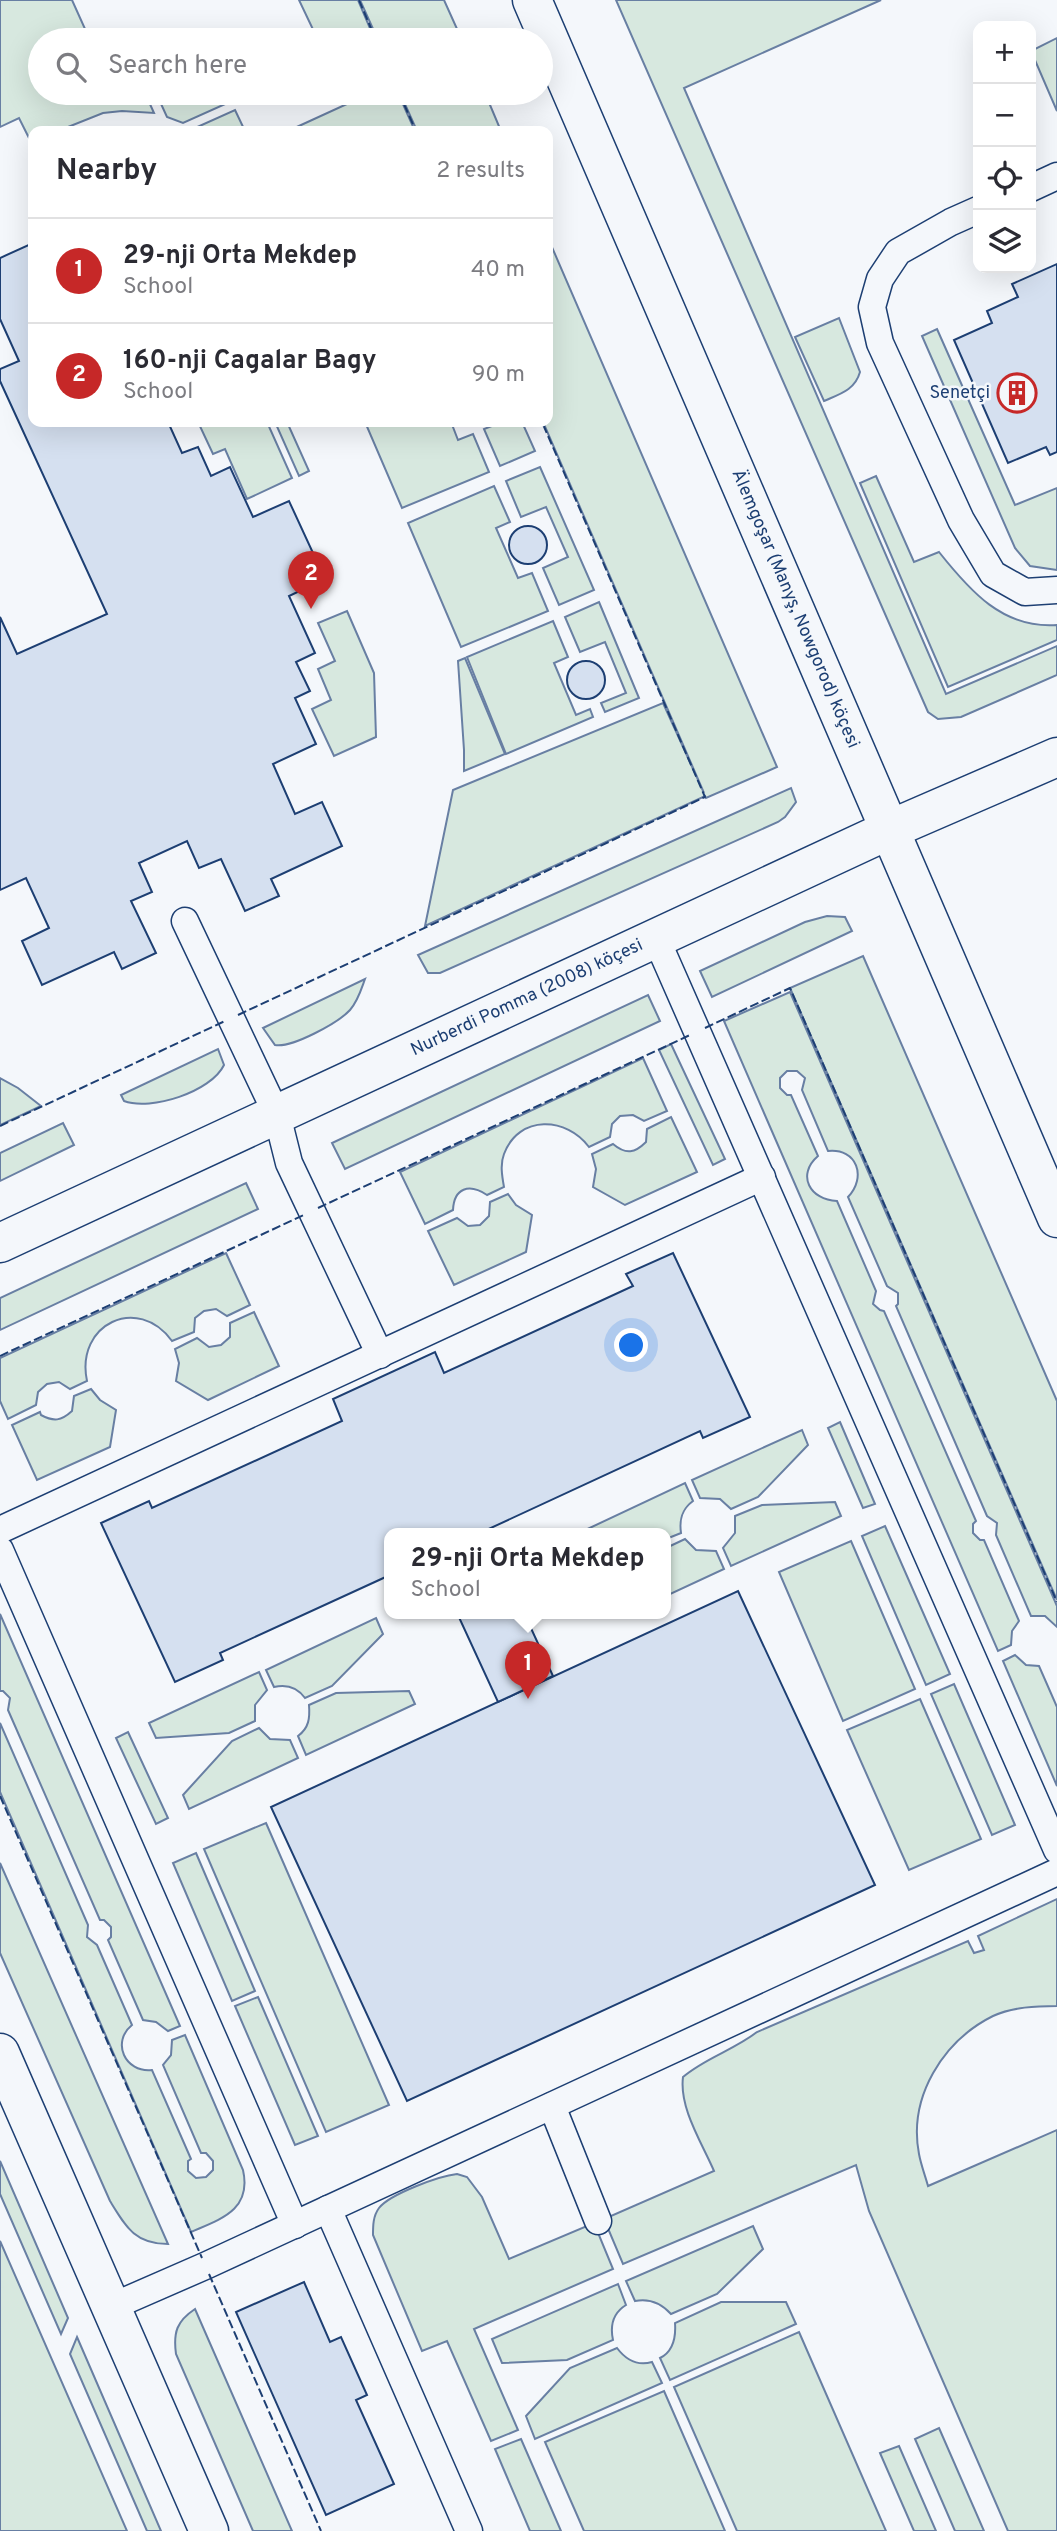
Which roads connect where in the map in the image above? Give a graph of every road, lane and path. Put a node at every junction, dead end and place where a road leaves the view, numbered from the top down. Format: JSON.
{"nodes":[{"id":1,"x":532,"y":0,"type":"edge"},
{"id":2,"x":544,"y":28,"type":"edge"},
{"id":3,"x":553,"y":48,"type":"edge"},
{"id":4,"x":1057,"y":176,"type":"edge"},
{"id":5,"x":1036,"y":186,"type":"edge"},
{"id":6,"x":973,"y":212,"type":"edge"},
{"id":7,"x":1057,"y":590,"type":"edge"},
{"id":8,"x":1057,"y":757,"type":"edge"},
{"id":9,"x":891,"y":829,"type":"junction"},
{"id":10,"x":185,"y":920,"type":"dead end"},
{"id":11,"x":656,"y":938,"type":"junction"},
{"id":12,"x":277,"y":1115,"type":"junction"},
{"id":13,"x":762,"y":1177,"type":"junction"},
{"id":14,"x":1057,"y":1218,"type":"edge"},
{"id":15,"x":0,"y":1243,"type":"edge"},
{"id":16,"x":380,"y":1355,"type":"junction"},
{"id":17,"x":0,"y":1530,"type":"edge"},
{"id":18,"x":0,"y":1550,"type":"edge"},
{"id":19,"x":1057,"y":1850,"type":"edge"},
{"id":20,"x":1057,"y":1872,"type":"edge"},
{"id":21,"x":0,"y":2053,"type":"edge"},
{"id":22,"x":552,"y":2106,"type":"junction"},
{"id":23,"x":328,"y":2209,"type":"junction"},
{"id":24,"x":598,"y":2221,"type":"dead end"},
{"id":25,"x":295,"y":2225,"type":"junction"},
{"id":26,"x":111,"y":2306,"type":"junction"},
{"id":27,"x":209,"y":2531,"type":"edge"},
{"id":28,"x":469,"y":2531,"type":"edge"}],
"edges":[{"from":1,"to":2,"type":"street","name":"Älemgoşar (Manyş, Nowgorod) köçesi"},
{"from":3,"to":9,"type":"street","name":"Älemgoşar (Manyş, Nowgorod) köçesi"},
{"from":4,"to":5,"type":"lane"},
{"from":6,"to":7,"type":"lane"},
{"from":8,"to":9,"type":"street","name":"Nurberdi Pomma (2008) köçesi"},
{"from":9,"to":11,"type":"street","name":"Nurberdi Pomma (2008) köçesi"},
{"from":9,"to":14,"type":"street","name":"Älemgoşar (Manyş, Nowgorod) köçesi"},
{"from":10,"to":12,"type":"lane"},
{"from":11,"to":12,"type":"street","name":"Nurberdi Pomma (2008) köçesi"},
{"from":11,"to":13,"type":"lane"},
{"from":12,"to":15,"type":"street","name":"Nurberdi Pomma (2008) köçesi"},
{"from":12,"to":16,"type":"lane"},
{"from":13,"to":16,"type":"lane"},
{"from":13,"to":19,"type":"lane"},
{"from":16,"to":17,"type":"lane"},
{"from":18,"to":25,"type":"lane"},
{"from":20,"to":22,"type":"lane"},
{"from":21,"to":26,"type":"street"},
{"from":22,"to":23,"type":"lane"},
{"from":22,"to":24,"type":"lane"},
{"from":23,"to":25,"type":"lane"},
{"from":23,"to":28,"type":"lane"},
{"from":25,"to":26,"type":"lane"},
{"from":26,"to":27,"type":"street"}]}
